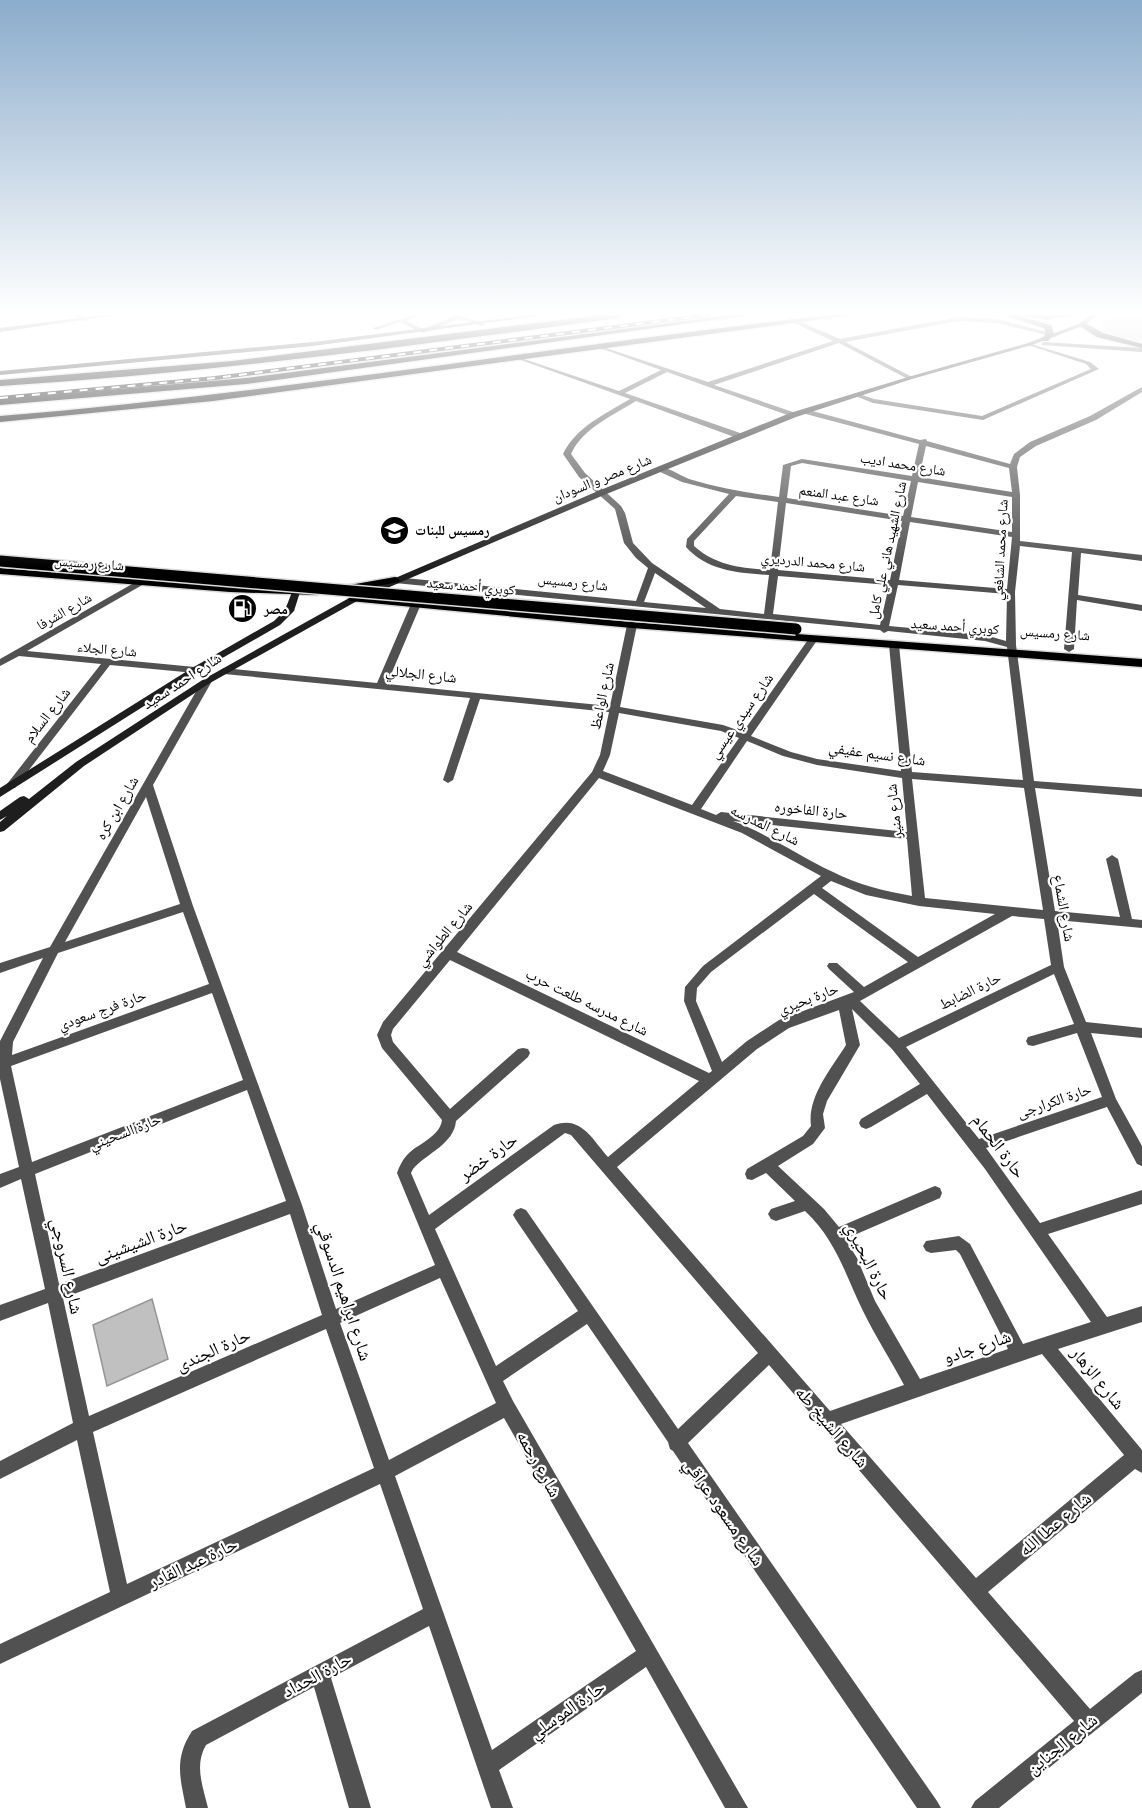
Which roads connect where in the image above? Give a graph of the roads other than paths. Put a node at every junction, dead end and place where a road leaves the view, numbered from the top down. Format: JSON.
{"nodes":[{"id":1,"x":29,"y":399,"type":"edge"},
{"id":2,"x":214,"y":399,"type":"edge"},
{"id":3,"x":635,"y":399,"type":"edge"},
{"id":4,"x":636,"y":399,"type":"edge"},
{"id":5,"x":748,"y":399,"type":"edge"},
{"id":6,"x":840,"y":399,"type":"edge"},
{"id":7,"x":871,"y":399,"type":"edge"},
{"id":8,"x":1026,"y":399,"type":"edge"},
{"id":9,"x":1124,"y":399,"type":"edge"},
{"id":10,"x":0,"y":402,"type":"edge"},
{"id":11,"x":805,"y":411,"type":"junction"},
{"id":12,"x":793,"y":415,"type":"junction"},
{"id":13,"x":0,"y":419,"type":"edge"},
{"id":14,"x":740,"y":436,"type":"junction"},
{"id":15,"x":923,"y":441,"type":"junction"},
{"id":16,"x":1013,"y":467,"type":"junction"},
{"id":17,"x":661,"y":469,"type":"junction"},
{"id":18,"x":916,"y":480,"type":"junction"},
{"id":19,"x":734,"y":493,"type":"junction"},
{"id":20,"x":600,"y":494,"type":"junction"},
{"id":21,"x":1016,"y":495,"type":"junction"},
{"id":22,"x":783,"y":501,"type":"junction"},
{"id":23,"x":908,"y":519,"type":"junction"},
{"id":24,"x":1016,"y":539,"type":"junction"},
{"id":25,"x":1077,"y":549,"type":"junction"},
{"id":26,"x":1142,"y":558,"type":"edge"},
{"id":27,"x":0,"y":561,"type":"edge"},
{"id":28,"x":653,"y":566,"type":"junction"},
{"id":29,"x":0,"y":572,"type":"edge"},
{"id":30,"x":773,"y":572,"type":"junction"},
{"id":31,"x":395,"y":580,"type":"junction"},
{"id":32,"x":141,"y":582,"type":"junction"},
{"id":33,"x":894,"y":582,"type":"junction"},
{"id":34,"x":297,"y":592,"type":"junction"},
{"id":35,"x":1011,"y":592,"type":"junction"},
{"id":36,"x":1073,"y":597,"type":"junction"},
{"id":37,"x":354,"y":599,"type":"junction"},
{"id":38,"x":416,"y":604,"type":"junction"},
{"id":39,"x":639,"y":604,"type":"junction"},
{"id":40,"x":1142,"y":609,"type":"edge"},
{"id":41,"x":718,"y":612,"type":"junction"},
{"id":42,"x":768,"y":618,"type":"junction"},
{"id":43,"x":632,"y":625,"type":"junction"},
{"id":44,"x":884,"y":630,"type":"junction"},
{"id":45,"x":813,"y":639,"type":"junction"},
{"id":46,"x":894,"y":645,"type":"junction"},
{"id":47,"x":1011,"y":649,"type":"junction"},
{"id":48,"x":1069,"y":649,"type":"junction"},
{"id":49,"x":17,"y":653,"type":"junction"},
{"id":50,"x":0,"y":663,"type":"edge"},
{"id":51,"x":107,"y":663,"type":"junction"},
{"id":52,"x":1141,"y":663,"type":"edge"},
{"id":53,"x":195,"y":670,"type":"junction"},
{"id":54,"x":224,"y":671,"type":"junction"},
{"id":55,"x":207,"y":681,"type":"junction"},
{"id":56,"x":381,"y":686,"type":"junction"},
{"id":57,"x":476,"y":695,"type":"junction"},
{"id":58,"x":615,"y":709,"type":"junction"},
{"id":59,"x":745,"y":736,"type":"junction"},
{"id":60,"x":80,"y":764,"type":"junction"},
{"id":61,"x":597,"y":773,"type":"junction"},
{"id":62,"x":906,"y":775,"type":"junction"},
{"id":63,"x":448,"y":780,"type":"dead end"},
{"id":64,"x":1029,"y":784,"type":"junction"},
{"id":65,"x":11,"y":786,"type":"junction"},
{"id":66,"x":148,"y":786,"type":"junction"},
{"id":67,"x":0,"y":793,"type":"edge"},
{"id":68,"x":1142,"y":793,"type":"edge"},
{"id":69,"x":694,"y":810,"type":"junction"},
{"id":70,"x":707,"y":814,"type":"junction"},
{"id":71,"x":0,"y":816,"type":"edge"},
{"id":72,"x":0,"y":828,"type":"edge"},
{"id":73,"x":912,"y":836,"type":"junction"},
{"id":74,"x":1112,"y":859,"type":"dead end"},
{"id":75,"x":830,"y":876,"type":"junction"},
{"id":76,"x":814,"y":888,"type":"junction"},
{"id":77,"x":919,"y":902,"type":"junction"},
{"id":78,"x":187,"y":906,"type":"junction"},
{"id":79,"x":1010,"y":911,"type":"junction"},
{"id":80,"x":1048,"y":914,"type":"junction"},
{"id":81,"x":1127,"y":922,"type":"junction"},
{"id":82,"x":1142,"y":924,"type":"edge"},
{"id":83,"x":54,"y":950,"type":"junction"},
{"id":84,"x":450,"y":954,"type":"junction"},
{"id":85,"x":918,"y":963,"type":"junction"},
{"id":86,"x":833,"y":966,"type":"dead end"},
{"id":87,"x":1058,"y":967,"type":"junction"},
{"id":88,"x":0,"y":968,"type":"edge"},
{"id":89,"x":216,"y":986,"type":"junction"},
{"id":90,"x":853,"y":998,"type":"junction"},
{"id":91,"x":1080,"y":1027,"type":"junction"},
{"id":92,"x":1142,"y":1033,"type":"edge"},
{"id":93,"x":1034,"y":1041,"type":"dead end"},
{"id":94,"x":897,"y":1045,"type":"junction"},
{"id":95,"x":523,"y":1053,"type":"dead end"},
{"id":96,"x":2,"y":1064,"type":"edge"},
{"id":97,"x":715,"y":1076,"type":"junction"},
{"id":98,"x":250,"y":1083,"type":"junction"},
{"id":99,"x":928,"y":1086,"type":"junction"},
{"id":100,"x":1110,"y":1100,"type":"junction"},
{"id":101,"x":449,"y":1118,"type":"junction"},
{"id":102,"x":866,"y":1123,"type":"dead end"},
{"id":103,"x":576,"y":1130,"type":"joint"},
{"id":104,"x":975,"y":1146,"type":"junction"},
{"id":105,"x":1142,"y":1160,"type":"edge"},
{"id":106,"x":768,"y":1165,"type":"junction"},
{"id":107,"x":608,"y":1166,"type":"junction"},
{"id":108,"x":26,"y":1171,"type":"junction"},
{"id":109,"x":752,"y":1174,"type":"dead end"},
{"id":110,"x":0,"y":1181,"type":"edge"},
{"id":111,"x":935,"y":1193,"type":"dead end"},
{"id":112,"x":1142,"y":1197,"type":"edge"},
{"id":113,"x":808,"y":1203,"type":"junction"},
{"id":114,"x":295,"y":1205,"type":"junction"},
{"id":115,"x":776,"y":1214,"type":"dead end"},
{"id":116,"x":521,"y":1215,"type":"dead end"},
{"id":117,"x":426,"y":1226,"type":"junction"},
{"id":118,"x":1036,"y":1231,"type":"junction"},
{"id":119,"x":835,"y":1236,"type":"junction"},
{"id":120,"x":931,"y":1246,"type":"dead end"},
{"id":121,"x":444,"y":1269,"type":"junction"},
{"id":122,"x":53,"y":1294,"type":"junction"},
{"id":123,"x":0,"y":1313,"type":"edge"},
{"id":124,"x":588,"y":1314,"type":"junction"},
{"id":125,"x":1142,"y":1314,"type":"edge"},
{"id":126,"x":331,"y":1319,"type":"junction"},
{"id":127,"x":1103,"y":1325,"type":"junction"},
{"id":128,"x":1046,"y":1345,"type":"junction"},
{"id":129,"x":1019,"y":1353,"type":"junction"},
{"id":130,"x":769,"y":1354,"type":"junction"},
{"id":131,"x":493,"y":1378,"type":"junction"},
{"id":132,"x":916,"y":1389,"type":"junction"},
{"id":133,"x":507,"y":1407,"type":"junction"},
{"id":134,"x":826,"y":1420,"type":"junction"},
{"id":135,"x":82,"y":1428,"type":"junction"},
{"id":136,"x":676,"y":1443,"type":"junction"},
{"id":137,"x":1139,"y":1460,"type":"edge"},
{"id":138,"x":0,"y":1470,"type":"edge"},
{"id":139,"x":385,"y":1472,"type":"junction"},
{"id":140,"x":975,"y":1591,"type":"junction"},
{"id":141,"x":120,"y":1598,"type":"junction"},
{"id":142,"x":434,"y":1612,"type":"junction"},
{"id":143,"x":0,"y":1654,"type":"edge"},
{"id":144,"x":648,"y":1654,"type":"junction"},
{"id":145,"x":320,"y":1673,"type":"junction"},
{"id":146,"x":1142,"y":1680,"type":"edge"},
{"id":147,"x":1089,"y":1723,"type":"junction"},
{"id":148,"x":487,"y":1766,"type":"junction"},
{"id":149,"x":197,"y":1808,"type":"edge"},
{"id":150,"x":360,"y":1808,"type":"edge"},
{"id":151,"x":502,"y":1808,"type":"edge"},
{"id":152,"x":737,"y":1808,"type":"edge"},
{"id":153,"x":930,"y":1808,"type":"edge"},
{"id":154,"x":982,"y":1808,"type":"edge"}],
"edges":[{"from":1,"to":10,"type":"main road"},
{"from":2,"to":13,"type":"main road"},
{"from":3,"to":20,"type":"street"},
{"from":4,"to":14,"type":"street"},
{"from":5,"to":12,"type":"street"},
{"from":6,"to":11,"type":"main road","name":"شارع مصر و السودان"},
{"from":7,"to":8,"type":"street"},
{"from":9,"to":16,"type":"street"},
{"from":11,"to":12,"type":"main road","name":"شارع مصر و السودان"},
{"from":11,"to":15,"type":"street"},
{"from":12,"to":14,"type":"main road","name":"شارع مصر و السودان"},
{"from":14,"to":17,"type":"main road","name":"شارع مصر و السودان"},
{"from":15,"to":16,"type":"street"},
{"from":15,"to":18,"type":"street","name":"شارع الشهيد هاني علي كامل"},
{"from":16,"to":21,"type":"street","name":"شارع محمد الشافعي"},
{"from":17,"to":19,"type":"street","name":"شارع عبد المنعم"},
{"from":17,"to":20,"type":"main road","name":"شارع مصر و السودان"},
{"from":18,"to":21,"type":"street","name":"شارع محمد اديب"},
{"from":18,"to":22,"type":"street","name":"شارع محمد اديب"},
{"from":18,"to":23,"type":"street","name":"شارع الشهيد هاني علي كامل"},
{"from":19,"to":22,"type":"street","name":"شارع عبد المنعم"},
{"from":19,"to":30,"type":"street","name":"شارع محمد الدرديري"},
{"from":20,"to":28,"type":"street"},
{"from":20,"to":31,"type":"main road","name":"شارع مصر و السودان"},
{"from":21,"to":24,"type":"street","name":"شارع محمد الشافعي"},
{"from":22,"to":23,"type":"street","name":"شارع عبد المنعم"},
{"from":22,"to":30,"type":"street"},
{"from":23,"to":24,"type":"street","name":"شارع عبد المنعم"},
{"from":23,"to":33,"type":"street","name":"شارع الشهيد هاني علي كامل"},
{"from":24,"to":25,"type":"street","name":"شارع عبد المنعم"},
{"from":24,"to":35,"type":"street","name":"شارع محمد الشافعي"},
{"from":25,"to":26,"type":"street","name":"شارع عبد المنعم"},
{"from":25,"to":36,"type":"street"},
{"from":27,"to":47,"type":"main road","name":"كوبري أحمد سعيد","bridge":true},
{"from":28,"to":39,"type":"street"},
{"from":28,"to":41,"type":"street"},
{"from":29,"to":32,"type":"main road","name":"شارع رمسيس"},
{"from":30,"to":33,"type":"street","name":"شارع محمد الدرديري"},
{"from":30,"to":42,"type":"street"},
{"from":31,"to":34,"type":"main road","name":"شارع رمسيس"},
{"from":31,"to":37,"type":"main road","name":"شارع احمد سعيد"},
{"from":31,"to":39,"type":"street","name":"شارع رمسيس"},
{"from":32,"to":34,"type":"main road","name":"شارع رمسيس"},
{"from":32,"to":49,"type":"street","name":"شارع الشرفا"},
{"from":33,"to":35,"type":"street","name":"شارع محمد الدرديري"},
{"from":33,"to":44,"type":"street","name":"شارع الشهيد هاني علي كامل"},
{"from":34,"to":53,"type":"main road","name":"شارع احمد سعيد"},
{"from":35,"to":47,"type":"street","name":"شارع محمد الشافعي"},
{"from":36,"to":40,"type":"street"},
{"from":36,"to":48,"type":"street"},
{"from":37,"to":38,"type":"main road","name":"شارع رمسيس"},
{"from":37,"to":54,"type":"main road","name":"شارع احمد سعيد"},
{"from":38,"to":43,"type":"main road","name":"شارع رمسيس"},
{"from":38,"to":56,"type":"street"},
{"from":39,"to":41,"type":"street","name":"شارع رمسيس"},
{"from":41,"to":42,"type":"street","name":"شارع رمسيس"},
{"from":42,"to":44,"type":"street","name":"شارع رمسيس"},
{"from":43,"to":45,"type":"main road","name":"شارع رمسيس"},
{"from":43,"to":58,"type":"street","name":"شارع الواعظ"},
{"from":44,"to":47,"type":"street","name":"شارع رمسيس"},
{"from":45,"to":46,"type":"main road","name":"شارع رمسيس"},
{"from":45,"to":59,"type":"street","name":"شارع سيدي عيسي"},
{"from":46,"to":47,"type":"main road","name":"شارع رمسيس"},
{"from":46,"to":62,"type":"street","name":"شارع منير"},
{"from":47,"to":48,"type":"main road","name":"شارع رمسيس"},
{"from":47,"to":52,"type":"main road","name":"شارع رمسيس"},
{"from":47,"to":64,"type":"street","name":"شارع الشماع"},
{"from":48,"to":52,"type":"main road","name":"شارع رمسيس"},
{"from":49,"to":50,"type":"street","name":"شارع الشرفا"},
{"from":49,"to":51,"type":"street","name":"شارع الجلاء"},
{"from":51,"to":53,"type":"street","name":"شارع الجلاء"},
{"from":51,"to":65,"type":"street","name":"شارع السلام"},
{"from":53,"to":65,"type":"main road","name":"شارع احمد سعيد"},
{"from":54,"to":55,"type":"main road","name":"شارع احمد سعيد"},
{"from":54,"to":56,"type":"street","name":"شارع الجلالي"},
{"from":55,"to":60,"type":"main road","name":"شارع احمد سعيد"},
{"from":55,"to":66,"type":"street","name":"شارع ابن كره"},
{"from":56,"to":57,"type":"street","name":"شارع الجلالي"},
{"from":57,"to":58,"type":"street","name":"شارع الجلالي"},
{"from":57,"to":63,"type":"street"},
{"from":58,"to":59,"type":"street","name":"شارع نسيم عفيفي"},
{"from":58,"to":61,"type":"street","name":"شارع الواعظ"},
{"from":59,"to":62,"type":"street","name":"شارع نسيم عفيفي"},
{"from":59,"to":69,"type":"street","name":"شارع سيدي عيسي"},
{"from":60,"to":71,"type":"main road"},
{"from":60,"to":72,"type":"main road","name":"شارع احمد سعيد"},
{"from":61,"to":69,"type":"street","name":"شارع المدرسه"},
{"from":61,"to":84,"type":"street","name":"شارع الطواشي"},
{"from":62,"to":64,"type":"street","name":"شارع نسيم عفيفي"},
{"from":62,"to":73,"type":"street","name":"شارع منير"},
{"from":64,"to":68,"type":"street","name":"شارع نسيم عفيفي"},
{"from":64,"to":80,"type":"street","name":"شارع الشماع"},
{"from":65,"to":67,"type":"main road","name":"شارع احمد سعيد"},
{"from":66,"to":78,"type":"street","name":"شارع ابراهيم الدسوقي"},
{"from":66,"to":83,"type":"street","name":"شارع ابن كره"},
{"from":69,"to":70,"type":"street","name":"شارع المدرسه"},
{"from":70,"to":73,"type":"street","name":"حارة الفاخوره"},
{"from":70,"to":75,"type":"street","name":"شارع المدرسه"},
{"from":73,"to":77,"type":"street","name":"شارع منير"},
{"from":74,"to":81,"type":"street"},
{"from":75,"to":76,"type":"street"},
{"from":75,"to":77,"type":"street","name":"شارع المدرسه"},
{"from":76,"to":85,"type":"street"},
{"from":76,"to":97,"type":"street"},
{"from":77,"to":79,"type":"street","name":"شارع المدرسه"},
{"from":78,"to":83,"type":"street"},
{"from":78,"to":89,"type":"street","name":"شارع ابراهيم الدسوقي"},
{"from":79,"to":80,"type":"street","name":"شارع المدرسه"},
{"from":79,"to":85,"type":"street","name":"حارة بحيري"},
{"from":80,"to":81,"type":"street","name":"شارع المدرسه"},
{"from":80,"to":87,"type":"street","name":"شارع الشماع"},
{"from":81,"to":82,"type":"street","name":"شارع المدرسه"},
{"from":83,"to":88,"type":"street"},
{"from":83,"to":96,"type":"street","name":"شارع السروجي"},
{"from":84,"to":97,"type":"street","name":"شارع مدرسه طلعت حرب"},
{"from":84,"to":101,"type":"street","name":"شارع الطواشي"},
{"from":85,"to":90,"type":"street","name":"حارة بحيري"},
{"from":86,"to":90,"type":"street","name":"حارة الحمام"},
{"from":87,"to":91,"type":"street","name":"شارع الشماع"},
{"from":87,"to":94,"type":"street","name":"حارة الضابط"},
{"from":89,"to":96,"type":"street","name":"حارة فرج سعودي"},
{"from":89,"to":98,"type":"street","name":"شارع ابراهيم الدسوقي"},
{"from":90,"to":94,"type":"street","name":"حارة الحمام"},
{"from":90,"to":97,"type":"street","name":"حارة بحيري"},
{"from":90,"to":106,"type":"street"},
{"from":91,"to":92,"type":"street"},
{"from":91,"to":93,"type":"street"},
{"from":91,"to":100,"type":"street","name":"شارع الشماع"},
{"from":94,"to":99,"type":"street","name":"حارة الحمام"},
{"from":95,"to":101,"type":"street","name":"شارع رحمه"},
{"from":96,"to":108,"type":"street","name":"شارع السروجي"},
{"from":97,"to":107,"type":"street","name":"حارة بحيري"},
{"from":98,"to":108,"type":"street","name":"حارة السحيني"},
{"from":98,"to":114,"type":"street","name":"شارع ابراهيم الدسوقي"},
{"from":99,"to":102,"type":"street"},
{"from":99,"to":104,"type":"street","name":"حارة الحمام"},
{"from":100,"to":104,"type":"street","name":"حارة الكرارجى"},
{"from":100,"to":105,"type":"street","name":"شارع الشماع"},
{"from":101,"to":117,"type":"street","name":"شارع رحمه"},
{"from":103,"to":107,"type":"street","name":"شارع الشيخ طه"},
{"from":103,"to":117,"type":"street","name":"حارة خضر"},
{"from":104,"to":118,"type":"street","name":"حارة الحمام"},
{"from":106,"to":109,"type":"street"},
{"from":106,"to":113,"type":"street","name":"حارة البحيري"},
{"from":107,"to":130,"type":"street","name":"شارع الشيخ طه"},
{"from":108,"to":110,"type":"street","name":"حارة السحيني"},
{"from":108,"to":122,"type":"street","name":"شارع السروجي"},
{"from":111,"to":119,"type":"street"},
{"from":112,"to":118,"type":"street"},
{"from":113,"to":115,"type":"street"},
{"from":113,"to":119,"type":"street","name":"حارة البحيري"},
{"from":114,"to":122,"type":"street","name":"حارة الشيشينى"},
{"from":114,"to":126,"type":"street","name":"شارع ابراهيم الدسوقي"},
{"from":116,"to":124,"type":"street","name":"شارع مسعود عراقي"},
{"from":117,"to":121,"type":"street","name":"شارع رحمه"},
{"from":118,"to":127,"type":"street","name":"حارة الحمام"},
{"from":119,"to":132,"type":"street","name":"حارة البحيري"},
{"from":120,"to":129,"type":"street"},
{"from":121,"to":126,"type":"street","name":"حارة الجندى"},
{"from":121,"to":131,"type":"street","name":"شارع رحمه"},
{"from":122,"to":123,"type":"street","name":"حارة الشيشينى"},
{"from":122,"to":135,"type":"street","name":"شارع السروجي"},
{"from":124,"to":131,"type":"street"},
{"from":124,"to":136,"type":"street","name":"شارع مسعود عراقي"},
{"from":125,"to":127,"type":"street","name":"شارع جادو"},
{"from":126,"to":135,"type":"street","name":"حارة الجندى"},
{"from":126,"to":139,"type":"street","name":"شارع ابراهيم الدسوقي"},
{"from":127,"to":128,"type":"street","name":"شارع جادو"},
{"from":128,"to":129,"type":"street","name":"شارع جادو"},
{"from":128,"to":137,"type":"street","name":"شارع الزهار"},
{"from":129,"to":132,"type":"street","name":"شارع جادو"},
{"from":130,"to":134,"type":"street","name":"شارع الشيخ طه"},
{"from":130,"to":136,"type":"street"},
{"from":131,"to":133,"type":"street","name":"شارع رحمه"},
{"from":132,"to":134,"type":"street","name":"شارع جادو"},
{"from":133,"to":139,"type":"street","name":"حارة عبد القادر"},
{"from":133,"to":144,"type":"street","name":"شارع رحمه"},
{"from":134,"to":140,"type":"street","name":"شارع الشيخ طه"},
{"from":135,"to":138,"type":"street","name":"حارة الجندى"},
{"from":135,"to":141,"type":"street","name":"شارع السروجي"},
{"from":136,"to":153,"type":"street","name":"شارع مسعود عراقي"},
{"from":137,"to":140,"type":"street","name":"شارع عطا الله"},
{"from":139,"to":141,"type":"street","name":"حارة عبد القادر"},
{"from":139,"to":142,"type":"street","name":"شارع ابراهيم الدسوقي"},
{"from":140,"to":147,"type":"street","name":"شارع الشيخ طه"},
{"from":141,"to":143,"type":"street","name":"حارة عبد القادر"},
{"from":142,"to":145,"type":"street","name":"حارة الحداد"},
{"from":142,"to":148,"type":"street","name":"شارع ابراهيم الدسوقي"},
{"from":144,"to":148,"type":"street","name":"حارة الموسلي"},
{"from":144,"to":152,"type":"street","name":"شارع رحمه"},
{"from":145,"to":149,"type":"street","name":"حارة الحداد"},
{"from":145,"to":150,"type":"street"},
{"from":146,"to":147,"type":"street","name":"شارع الجناين"},
{"from":147,"to":154,"type":"street","name":"شارع الجناين"},
{"from":148,"to":151,"type":"street","name":"شارع ابراهيم الدسوقي"}]}
